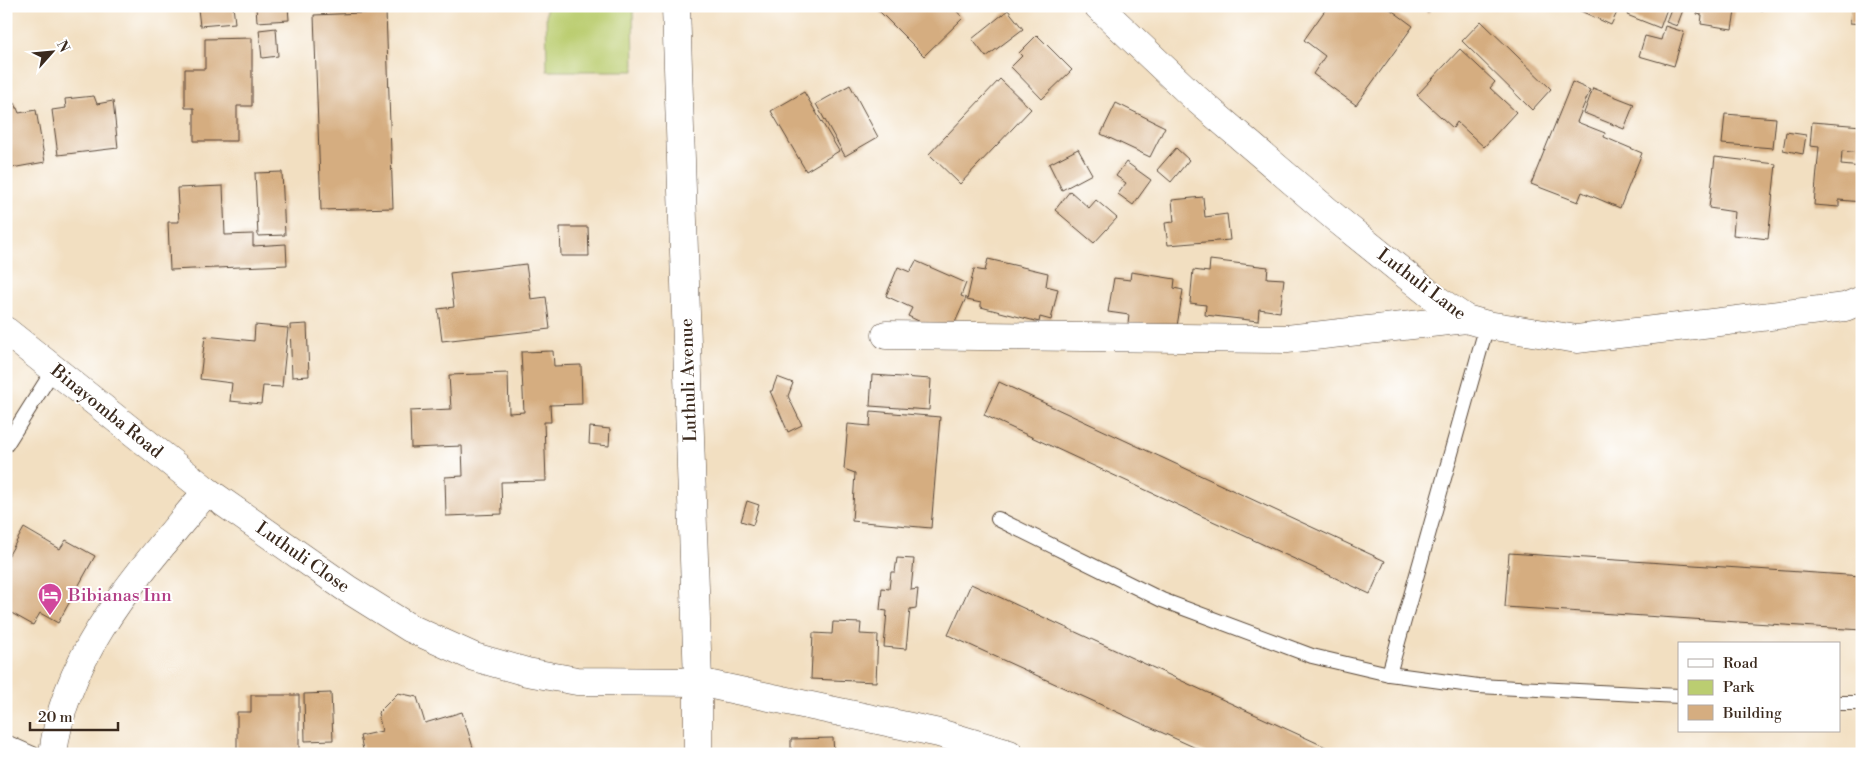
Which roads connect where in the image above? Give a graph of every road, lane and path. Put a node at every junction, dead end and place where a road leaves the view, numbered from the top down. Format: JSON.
{"nodes":[{"id":1,"x":676,"y":6,"type":"edge"},
{"id":2,"x":1098,"y":6,"type":"edge"},
{"id":3,"x":1862,"y":300,"type":"edge"},
{"id":4,"x":1476,"y":322,"type":"junction"},
{"id":5,"x":6,"y":331,"type":"edge"},
{"id":6,"x":886,"y":335,"type":"dead end"},
{"id":7,"x":54,"y":369,"type":"junction"},
{"id":8,"x":6,"y":445,"type":"edge"},
{"id":9,"x":207,"y":491,"type":"junction"},
{"id":10,"x":998,"y":519,"type":"dead end"},
{"id":11,"x":1389,"y":674,"type":"junction"},
{"id":12,"x":698,"y":682,"type":"junction"},
{"id":13,"x":1678,"y":696,"type":"edge"},
{"id":14,"x":1840,"y":703,"type":"edge"},
{"id":15,"x":1862,"y":703,"type":"edge"},
{"id":16,"x":6,"y":742,"type":"edge"},
{"id":17,"x":33,"y":754,"type":"edge"},
{"id":18,"x":53,"y":754,"type":"edge"},
{"id":19,"x":698,"y":754,"type":"edge"},
{"id":20,"x":1009,"y":754,"type":"edge"}],
"edges":[{"from":1,"to":12,"type":"street","name":"Luthuli Avenue"},
{"from":2,"to":4,"type":"street","name":"Luthuli Lane"},
{"from":3,"to":4,"type":"street","name":"Luthuli Lane"},
{"from":4,"to":6,"type":"street"},
{"from":4,"to":11,"type":"lane"},
{"from":5,"to":7,"type":"street","name":"Binayomba Road"},
{"from":7,"to":8,"type":"lane"},
{"from":7,"to":9,"type":"street","name":"Binayomba Road"},
{"from":9,"to":12,"type":"street","name":"Luthuli Close"},
{"from":9,"to":18,"type":"street"},
{"from":10,"to":11,"type":"lane"},
{"from":11,"to":13,"type":"lane"},
{"from":12,"to":19,"type":"street","name":"Luthuli Avenue"},
{"from":12,"to":20,"type":"street","name":"Luthuli Close"},
{"from":14,"to":15,"type":"lane"},
{"from":16,"to":17,"type":"lane"}]}
